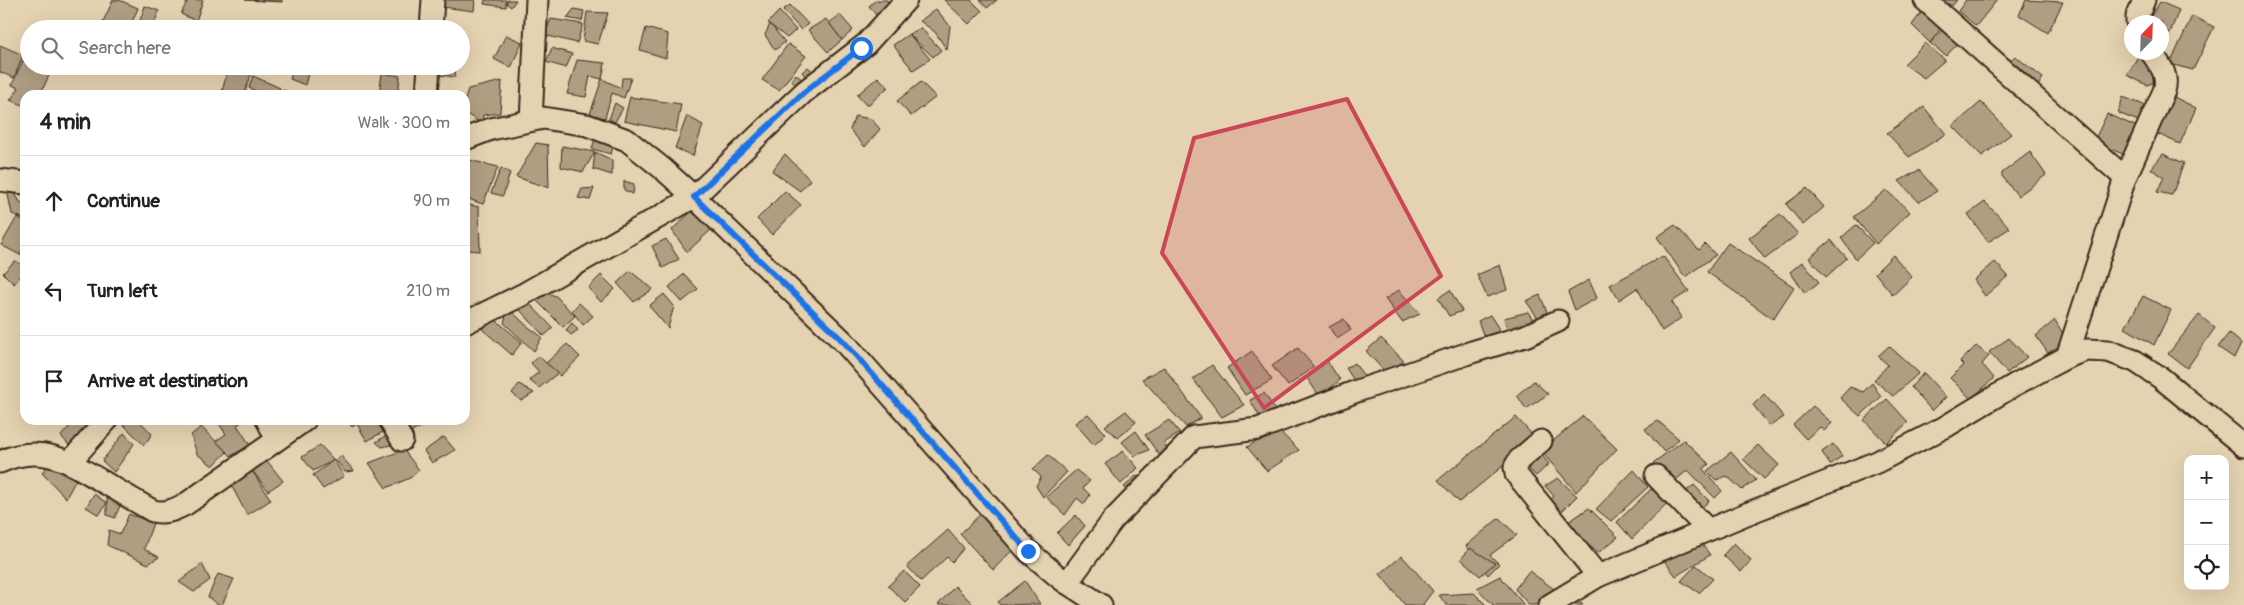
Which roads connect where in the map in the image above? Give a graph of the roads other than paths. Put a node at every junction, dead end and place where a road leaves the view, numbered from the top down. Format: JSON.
{"nodes":[{"id":1,"x":433,"y":0,"type":"edge"},
{"id":2,"x":537,"y":0,"type":"edge"},
{"id":3,"x":906,"y":0,"type":"edge"},
{"id":4,"x":1925,"y":0,"type":"edge"},
{"id":5,"x":2144,"y":0,"type":"edge"},
{"id":6,"x":2137,"y":15,"type":"edge"},
{"id":7,"x":432,"y":20,"type":"edge"},
{"id":8,"x":2156,"y":60,"type":"edge"},
{"id":9,"x":428,"y":75,"type":"edge"},
{"id":10,"x":427,"y":90,"type":"edge"},
{"id":11,"x":531,"y":120,"type":"junction"},
{"id":12,"x":470,"y":137,"type":"edge"},
{"id":13,"x":2125,"y":178,"type":"junction"},
{"id":14,"x":0,"y":180,"type":"edge"},
{"id":15,"x":20,"y":183,"type":"edge"},
{"id":16,"x":694,"y":197,"type":"junction"},
{"id":17,"x":470,"y":321,"type":"edge"},
{"id":18,"x":1558,"y":321,"type":"dead end"},
{"id":19,"x":2067,"y":357,"type":"junction"},
{"id":20,"x":103,"y":425,"type":"edge"},
{"id":21,"x":270,"y":425,"type":"edge"},
{"id":22,"x":298,"y":425,"type":"edge"},
{"id":23,"x":393,"y":425,"type":"edge"},
{"id":24,"x":277,"y":439,"type":"junction"},
{"id":25,"x":402,"y":440,"type":"dead end"},
{"id":26,"x":1541,"y":441,"type":"dead end"},
{"id":27,"x":2244,"y":446,"type":"edge"},
{"id":28,"x":0,"y":462,"type":"edge"},
{"id":29,"x":70,"y":462,"type":"junction"},
{"id":30,"x":1656,"y":476,"type":"dead end"},
{"id":31,"x":1708,"y":530,"type":"junction"},
{"id":32,"x":1598,"y":576,"type":"junction"},
{"id":33,"x":1067,"y":583,"type":"junction"},
{"id":34,"x":1101,"y":605,"type":"edge"},
{"id":35,"x":1550,"y":605,"type":"edge"}],
"edges":[{"from":1,"to":7,"type":"street"},
{"from":2,"to":11,"type":"street"},
{"from":3,"to":16,"type":"street"},
{"from":4,"to":13,"type":"street"},
{"from":5,"to":6,"type":"street"},
{"from":8,"to":13,"type":"street"},
{"from":9,"to":10,"type":"street"},
{"from":11,"to":12,"type":"street"},
{"from":11,"to":16,"type":"street"},
{"from":13,"to":19,"type":"street"},
{"from":14,"to":15,"type":"street"},
{"from":16,"to":17,"type":"street"},
{"from":16,"to":33,"type":"street"},
{"from":18,"to":33,"type":"street"},
{"from":19,"to":27,"type":"street"},
{"from":19,"to":31,"type":"street"},
{"from":20,"to":29,"type":"street"},
{"from":21,"to":24,"type":"street"},
{"from":22,"to":24,"type":"street"},
{"from":23,"to":25,"type":"street"},
{"from":24,"to":29,"type":"street"},
{"from":26,"to":32,"type":"street"},
{"from":28,"to":29,"type":"street"},
{"from":30,"to":31,"type":"street"},
{"from":31,"to":32,"type":"street"},
{"from":32,"to":35,"type":"street"},
{"from":33,"to":34,"type":"street"}]}
